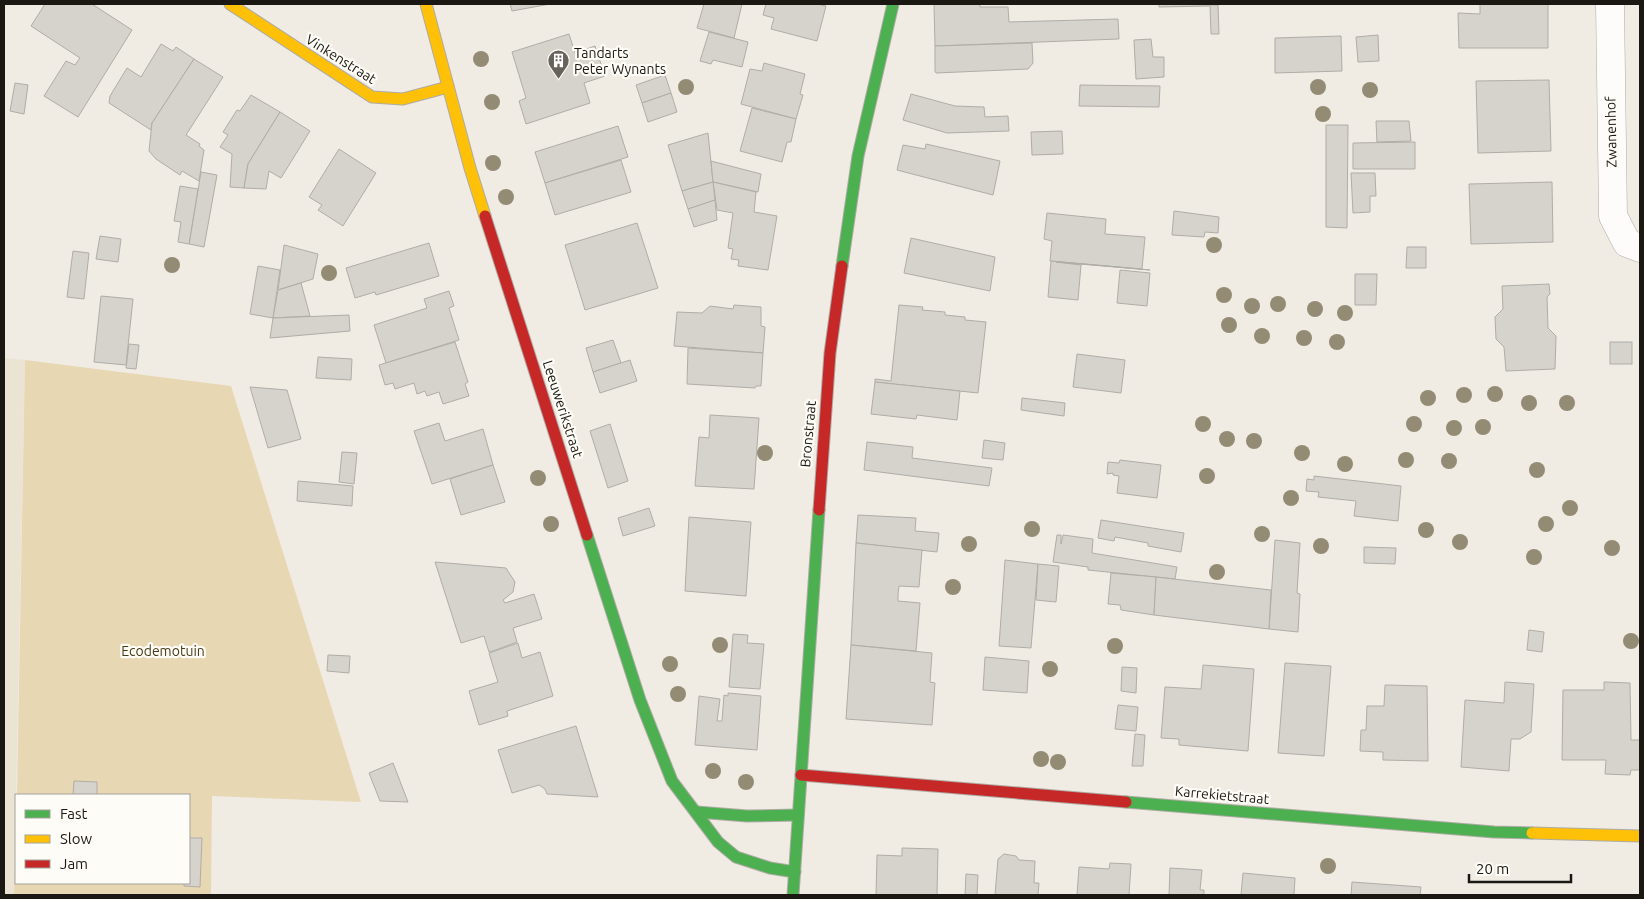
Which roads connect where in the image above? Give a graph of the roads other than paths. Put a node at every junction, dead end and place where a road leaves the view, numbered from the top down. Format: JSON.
{"nodes":[{"id":1,"x":230,"y":4,"type":"edge"},
{"id":2,"x":426,"y":4,"type":"edge"},
{"id":3,"x":893,"y":4,"type":"edge"},
{"id":4,"x":1610,"y":4,"type":"edge"},
{"id":5,"x":448,"y":87,"type":"junction"},
{"id":6,"x":1640,"y":248,"type":"edge"},
{"id":7,"x":801,"y":775,"type":"junction"},
{"id":8,"x":697,"y":812,"type":"junction"},
{"id":9,"x":798,"y":815,"type":"junction"},
{"id":10,"x":1640,"y":836,"type":"edge"},
{"id":11,"x":795,"y":872,"type":"junction"},
{"id":12,"x":793,"y":895,"type":"edge"}],
"edges":[{"from":1,"to":5,"type":"street","name":"Vinkenstraat"},
{"from":2,"to":5,"type":"street","name":"Leeuwerikstraat"},
{"from":3,"to":7,"type":"street","name":"Bronstraat"},
{"from":4,"to":6,"type":"street","name":"Zwanenhof"},
{"from":5,"to":8,"type":"street","name":"Leeuwerikstraat"},
{"from":7,"to":9,"type":"street","name":"Bronstraat"},
{"from":7,"to":10,"type":"street","name":"Karrekietstraat"},
{"from":8,"to":9,"type":"street"},
{"from":8,"to":11,"type":"street","name":"Leeuwerikstraat"},
{"from":9,"to":11,"type":"street","name":"Bronstraat"},
{"from":11,"to":12,"type":"street","name":"Bronstraat"}]}
